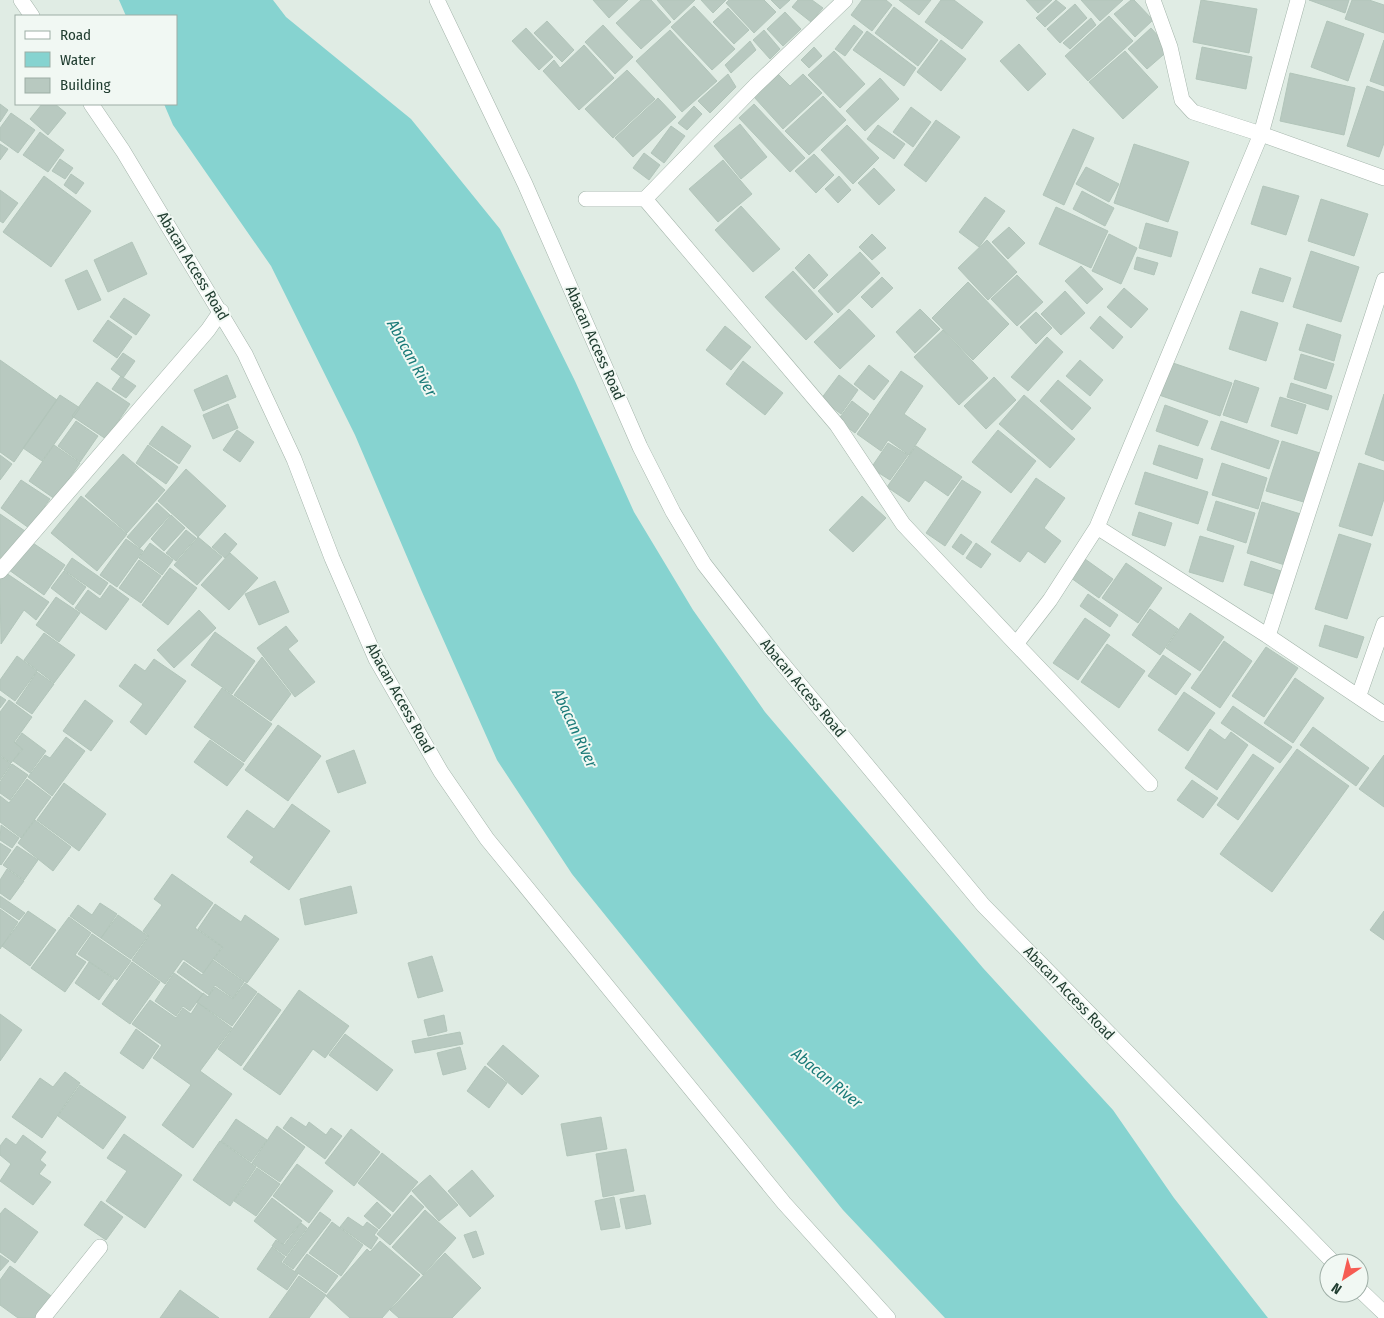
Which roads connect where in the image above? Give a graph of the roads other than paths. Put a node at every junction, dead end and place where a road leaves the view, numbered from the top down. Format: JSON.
{"nodes":[{"id":1,"x":22,"y":0,"type":"edge"},
{"id":2,"x":437,"y":0,"type":"edge"},
{"id":3,"x":845,"y":0,"type":"edge"},
{"id":4,"x":1153,"y":0,"type":"edge"},
{"id":5,"x":1298,"y":0,"type":"edge"},
{"id":6,"x":31,"y":15,"type":"edge"},
{"id":7,"x":92,"y":105,"type":"edge"},
{"id":8,"x":1261,"y":134,"type":"junction"},
{"id":9,"x":1384,"y":178,"type":"edge"},
{"id":10,"x":586,"y":199,"type":"dead end"},
{"id":11,"x":645,"y":199,"type":"junction"},
{"id":12,"x":1384,"y":280,"type":"edge"},
{"id":13,"x":221,"y":311,"type":"junction"},
{"id":14,"x":1097,"y":527,"type":"junction"},
{"id":15,"x":0,"y":571,"type":"edge"},
{"id":16,"x":1384,"y":624,"type":"edge"},
{"id":17,"x":1268,"y":636,"type":"junction"},
{"id":18,"x":1016,"y":644,"type":"junction"},
{"id":19,"x":1359,"y":695,"type":"junction"},
{"id":20,"x":1384,"y":714,"type":"edge"},
{"id":21,"x":1150,"y":784,"type":"dead end"},
{"id":22,"x":100,"y":1247,"type":"dead end"},
{"id":23,"x":1324,"y":1253,"type":"edge"},
{"id":24,"x":1369,"y":1299,"type":"edge"},
{"id":25,"x":1384,"y":1313,"type":"edge"},
{"id":26,"x":43,"y":1318,"type":"edge"},
{"id":27,"x":888,"y":1318,"type":"edge"}],
"edges":[{"from":1,"to":6,"type":"street"},
{"from":2,"to":23,"type":"street","name":"Abacan Access Road"},
{"from":3,"to":11,"type":"street"},
{"from":4,"to":8,"type":"street"},
{"from":5,"to":8,"type":"street"},
{"from":7,"to":13,"type":"street","name":"Abacan Access Road"},
{"from":8,"to":9,"type":"street"},
{"from":8,"to":14,"type":"street"},
{"from":10,"to":11,"type":"street"},
{"from":11,"to":18,"type":"street"},
{"from":12,"to":17,"type":"street"},
{"from":13,"to":15,"type":"street"},
{"from":13,"to":27,"type":"street","name":"Abacan Access Road"},
{"from":14,"to":17,"type":"street"},
{"from":14,"to":18,"type":"street"},
{"from":16,"to":19,"type":"street"},
{"from":17,"to":19,"type":"street"},
{"from":18,"to":21,"type":"street"},
{"from":19,"to":20,"type":"street"},
{"from":22,"to":26,"type":"street"},
{"from":24,"to":25,"type":"street"}]}
